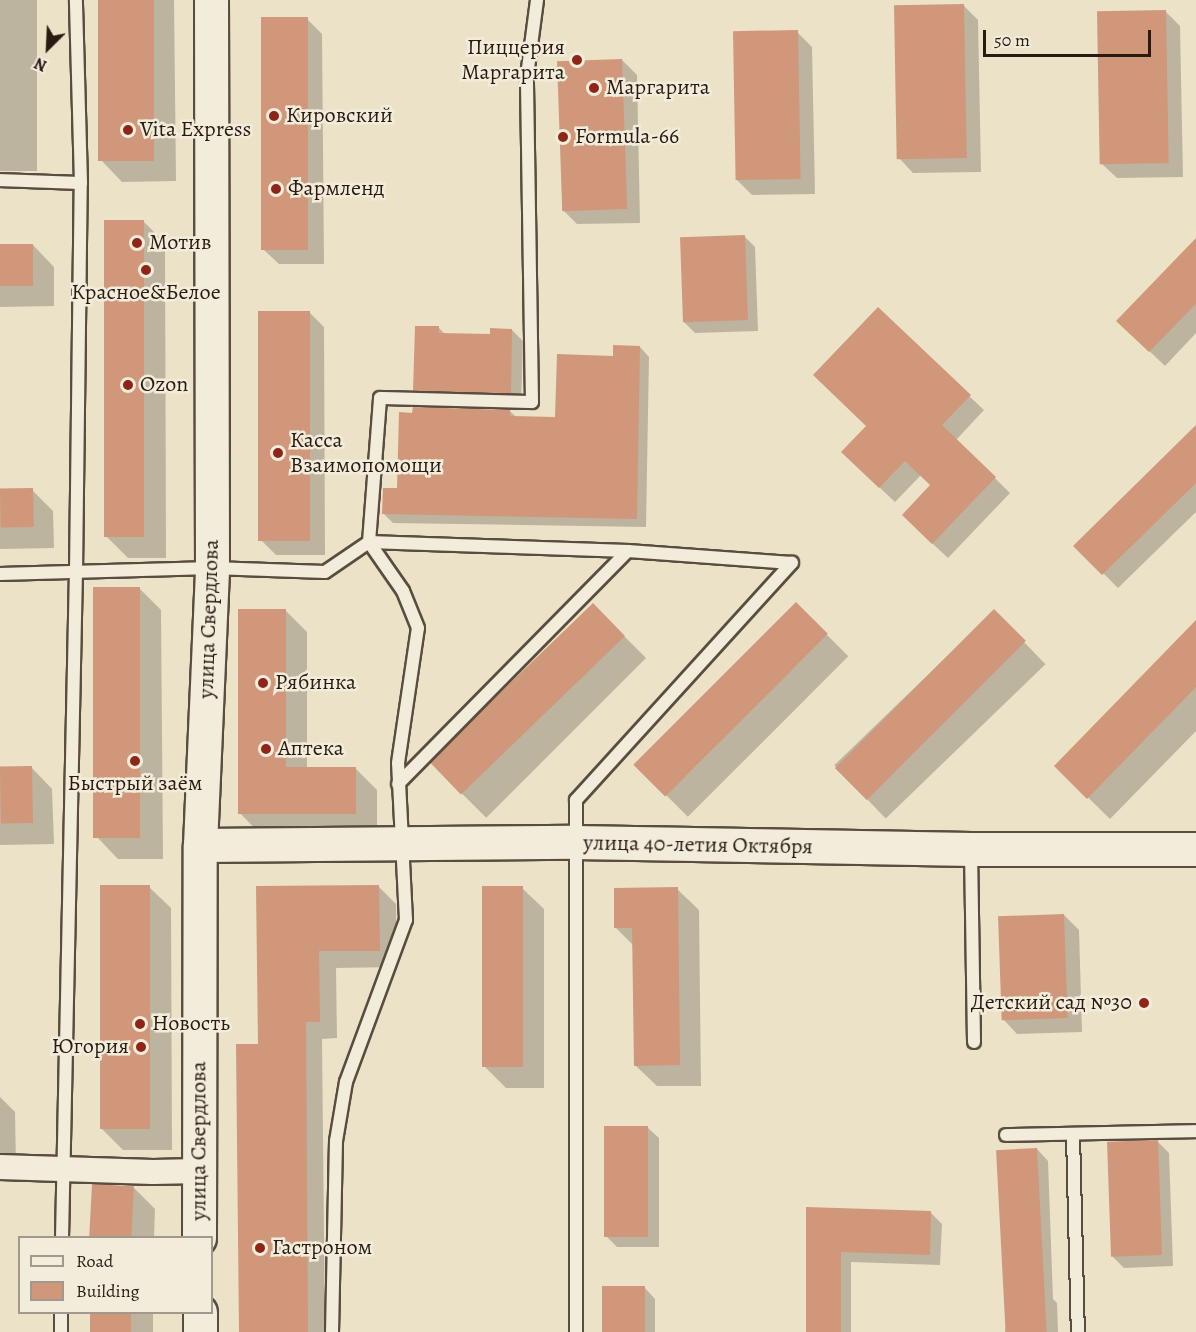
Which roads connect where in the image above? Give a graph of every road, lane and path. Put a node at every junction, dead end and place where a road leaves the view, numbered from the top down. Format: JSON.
{"nodes":[{"id":1,"x":76,"y":0,"type":"edge"},
{"id":2,"x":211,"y":0,"type":"edge"},
{"id":3,"x":537,"y":0,"type":"edge"},
{"id":4,"x":0,"y":180,"type":"edge"},
{"id":5,"x":81,"y":183,"type":"junction"},
{"id":6,"x":369,"y":542,"type":"junction"},
{"id":7,"x":628,"y":551,"type":"junction"},
{"id":8,"x":212,"y":568,"type":"junction"},
{"id":9,"x":76,"y":572,"type":"junction"},
{"id":10,"x":0,"y":574,"type":"edge"},
{"id":11,"x":398,"y":784,"type":"junction"},
{"id":12,"x":574,"y":842,"type":"junction"},
{"id":13,"x":401,"y":843,"type":"junction"},
{"id":14,"x":200,"y":845,"type":"junction"},
{"id":15,"x":971,"y":849,"type":"junction"},
{"id":16,"x":1196,"y":849,"type":"edge"},
{"id":17,"x":974,"y":1042,"type":"dead end"},
{"id":18,"x":1196,"y":1131,"type":"edge"},
{"id":19,"x":1073,"y":1134,"type":"junction"},
{"id":20,"x":1006,"y":1135,"type":"dead end"},
{"id":21,"x":0,"y":1167,"type":"edge"},
{"id":22,"x":63,"y":1168,"type":"junction"},
{"id":23,"x":199,"y":1170,"type":"junction"},
{"id":24,"x":62,"y":1236,"type":"edge"},
{"id":25,"x":199,"y":1236,"type":"edge"},
{"id":26,"x":61,"y":1314,"type":"edge"},
{"id":27,"x":200,"y":1314,"type":"edge"},
{"id":28,"x":61,"y":1332,"type":"edge"},
{"id":29,"x":200,"y":1332,"type":"edge"},
{"id":30,"x":332,"y":1332,"type":"edge"},
{"id":31,"x":576,"y":1332,"type":"edge"},
{"id":32,"x":1078,"y":1332,"type":"edge"}],
"edges":[{"from":1,"to":5,"type":"lane"},
{"from":2,"to":8,"type":"street","name":"улица Свердлова"},
{"from":3,"to":6,"type":"lane"},
{"from":4,"to":5,"type":"lane"},
{"from":5,"to":9,"type":"lane"},
{"from":6,"to":7,"type":"lane"},
{"from":6,"to":8,"type":"lane"},
{"from":6,"to":11,"type":"lane"},
{"from":7,"to":11,"type":"lane"},
{"from":7,"to":12,"type":"lane"},
{"from":8,"to":9,"type":"lane"},
{"from":8,"to":14,"type":"street","name":"улица Свердлова"},
{"from":9,"to":10,"type":"lane"},
{"from":9,"to":22,"type":"lane"},
{"from":11,"to":13,"type":"lane"},
{"from":12,"to":13,"type":"street","name":"улица 40-летия Октября"},
{"from":12,"to":15,"type":"street","name":"улица 40-летия Октября"},
{"from":12,"to":31,"type":"lane"},
{"from":13,"to":14,"type":"street","name":"улица 40-летия Октября"},
{"from":13,"to":30,"type":"lane"},
{"from":14,"to":23,"type":"street","name":"улица Свердлова"},
{"from":15,"to":16,"type":"street","name":"улица 40-летия Октября"},
{"from":15,"to":17,"type":"lane"},
{"from":18,"to":19,"type":"lane"},
{"from":19,"to":20,"type":"lane"},
{"from":19,"to":32,"type":"lane"},
{"from":21,"to":22,"type":"street"},
{"from":22,"to":23,"type":"street"},
{"from":22,"to":24,"type":"lane"},
{"from":23,"to":25,"type":"street","name":"улица Свердлова"},
{"from":26,"to":28,"type":"lane"},
{"from":27,"to":29,"type":"street"}]}
